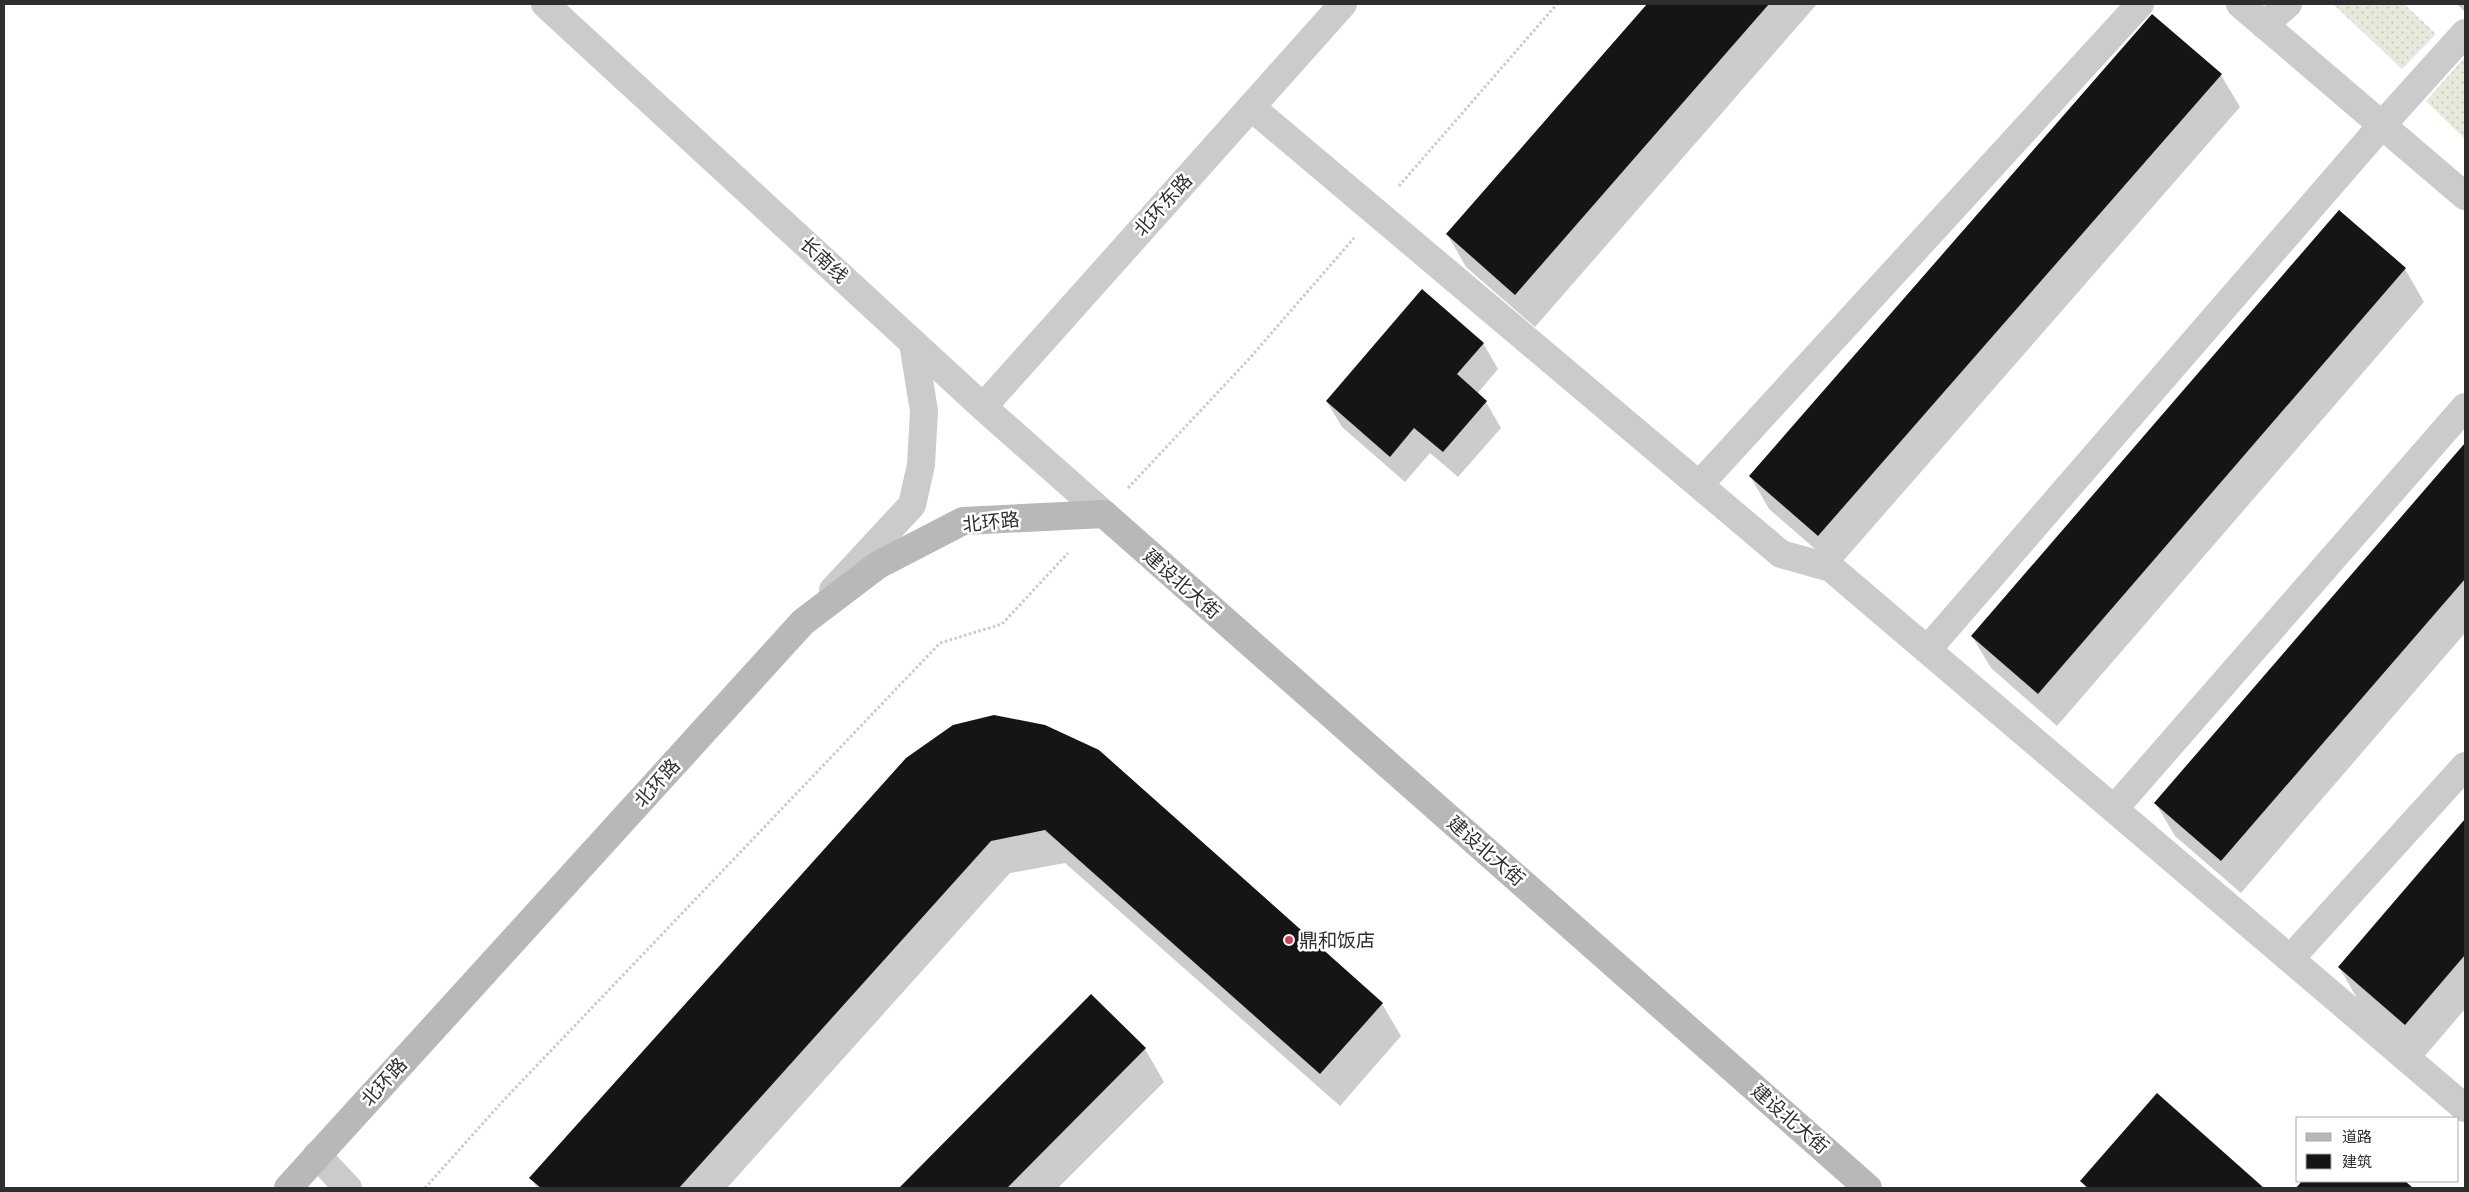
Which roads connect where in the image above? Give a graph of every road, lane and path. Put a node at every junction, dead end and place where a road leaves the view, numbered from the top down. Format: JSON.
{"nodes":[{"id":1,"x":546,"y":4,"type":"edge"},
{"id":2,"x":1343,"y":4,"type":"edge"},
{"id":3,"x":1557,"y":4,"type":"edge"},
{"id":4,"x":2140,"y":4,"type":"edge"},
{"id":5,"x":2240,"y":4,"type":"edge"},
{"id":6,"x":2288,"y":4,"type":"edge"},
{"id":7,"x":2264,"y":25,"type":"junction"},
{"id":8,"x":2465,"y":33,"type":"edge"},
{"id":9,"x":1251,"y":107,"type":"junction"},
{"id":10,"x":2382,"y":125,"type":"junction"},
{"id":11,"x":2465,"y":196,"type":"edge"},
{"id":12,"x":1376,"y":213,"type":"junction"},
{"id":13,"x":913,"y":343,"type":"junction"},
{"id":14,"x":983,"y":407,"type":"junction"},
{"id":15,"x":2465,"y":407,"type":"edge"},
{"id":16,"x":1699,"y":485,"type":"junction"},
{"id":17,"x":1104,"y":514,"type":"junction"},
{"id":18,"x":804,"y":622,"type":"junction"},
{"id":19,"x":1928,"y":650,"type":"junction"},
{"id":20,"x":2465,"y":766,"type":"edge"},
{"id":21,"x":2114,"y":809,"type":"junction"},
{"id":22,"x":2290,"y":959,"type":"junction"},
{"id":23,"x":2465,"y":1108,"type":"edge"},
{"id":24,"x":317,"y":1155,"type":"junction"},
{"id":25,"x":288,"y":1188,"type":"edge"},
{"id":26,"x":348,"y":1188,"type":"edge"},
{"id":27,"x":425,"y":1188,"type":"edge"},
{"id":28,"x":1868,"y":1188,"type":"edge"}],
"edges":[{"from":1,"to":13,"type":"street","name":"长南线"},
{"from":2,"to":9,"type":"street","name":"北环东路"},
{"from":3,"to":12,"type":"path"},
{"from":4,"to":16,"type":"street"},
{"from":5,"to":7,"type":"street"},
{"from":6,"to":7,"type":"street"},
{"from":7,"to":10,"type":"street"},
{"from":8,"to":10,"type":"street"},
{"from":9,"to":12,"type":"street"},
{"from":9,"to":14,"type":"street","name":"北环东路"},
{"from":10,"to":11,"type":"street"},
{"from":10,"to":19,"type":"street"},
{"from":12,"to":16,"type":"street"},
{"from":12,"to":17,"type":"path"},
{"from":13,"to":14,"type":"street","name":"长南线"},
{"from":13,"to":18,"type":"street"},
{"from":14,"to":17,"type":"street","name":"长南线"},
{"from":15,"to":21,"type":"street"},
{"from":16,"to":19,"type":"street"},
{"from":17,"to":18,"type":"main road","name":"北环路"},
{"from":17,"to":27,"type":"path"},
{"from":17,"to":28,"type":"main road","name":"建设北大街"},
{"from":18,"to":24,"type":"main road","name":"北环路"},
{"from":19,"to":21,"type":"street"},
{"from":20,"to":22,"type":"street"},
{"from":21,"to":22,"type":"street"},
{"from":22,"to":23,"type":"street"},
{"from":24,"to":25,"type":"main road","name":"北环路"},
{"from":24,"to":26,"type":"street"}]}
